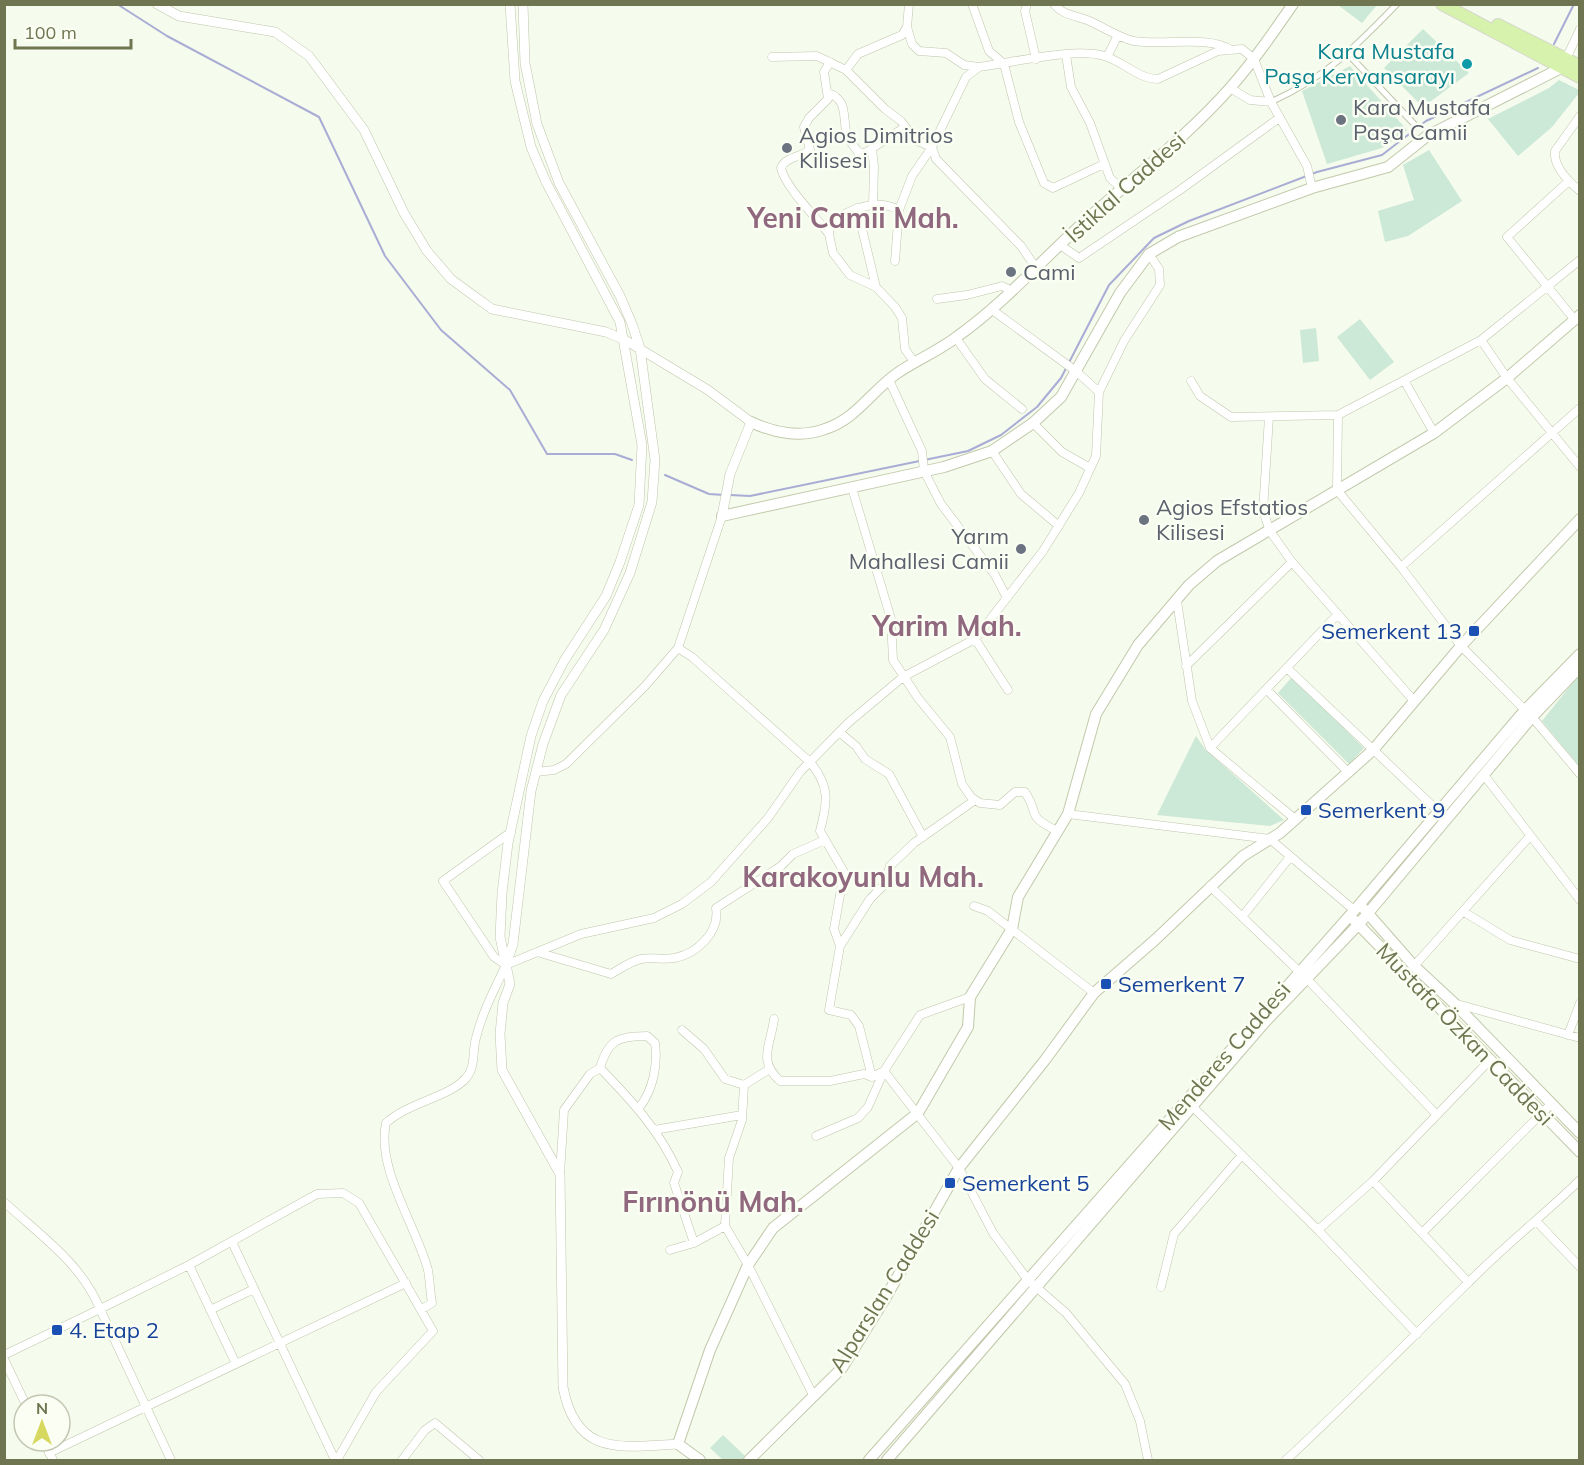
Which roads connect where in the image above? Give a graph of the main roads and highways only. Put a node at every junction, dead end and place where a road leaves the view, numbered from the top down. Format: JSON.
{"nodes":[{"id":1,"x":1293,"y":4,"type":"edge"},
{"id":2,"x":1442,"y":4,"type":"edge"},
{"id":3,"x":1458,"y":4,"type":"edge"},
{"id":4,"x":1564,"y":64,"type":"junction"},
{"id":5,"x":1580,"y":66,"type":"edge"},
{"id":6,"x":1580,"y":77,"type":"edge"},
{"id":7,"x":1577,"y":317,"type":"edge"},
{"id":8,"x":751,"y":422,"type":"road end"},
{"id":9,"x":722,"y":516,"type":"road end"},
{"id":10,"x":1580,"y":519,"type":"edge"},
{"id":11,"x":1580,"y":654,"type":"edge"},
{"id":12,"x":1580,"y":667,"type":"edge"},
{"id":13,"x":1529,"y":713,"type":"junction"},
{"id":14,"x":1354,"y":910,"type":"junction"},
{"id":15,"x":1368,"y":913,"type":"junction"},
{"id":16,"x":1359,"y":924,"type":"junction"},
{"id":17,"x":1302,"y":974,"type":"junction"},
{"id":18,"x":1580,"y":1134,"type":"edge"},
{"id":19,"x":1580,"y":1152,"type":"edge"},
{"id":20,"x":700,"y":1461,"type":"edge"},
{"id":21,"x":749,"y":1461,"type":"edge"},
{"id":22,"x":869,"y":1461,"type":"edge"},
{"id":23,"x":887,"y":1461,"type":"edge"}],
"edges":[{"from":1,"to":8,"type":"main road","name":"İstiklal Caddesi"},
{"from":2,"to":4,"type":"main road"},
{"from":3,"to":4,"type":"main road"},
{"from":4,"to":5,"type":"main road"},
{"from":4,"to":6,"type":"main road"},
{"from":4,"to":9,"type":"main road"},
{"from":7,"to":20,"type":"main road"},
{"from":10,"to":21,"type":"main road","name":"Alparslan Caddesi"},
{"from":11,"to":13,"type":"main road","name":"Menderes Caddesi"},
{"from":12,"to":13,"type":"main road","name":"Menderes Caddesi"},
{"from":13,"to":14,"type":"main road","name":"Menderes Caddesi"},
{"from":13,"to":15,"type":"main road","name":"Menderes Caddesi"},
{"from":14,"to":15,"type":"main road","name":"Mustafa Özkan Caddesi"},
{"from":14,"to":16,"type":"main road","name":"Mustafa Özkan Caddesi"},
{"from":14,"to":17,"type":"main road","name":"Menderes Caddesi"},
{"from":15,"to":16,"type":"main road","name":"Menderes Caddesi"},
{"from":15,"to":18,"type":"main road","name":"Mustafa Özkan Caddesi"},
{"from":16,"to":17,"type":"main road","name":"Menderes Caddesi"},
{"from":16,"to":19,"type":"main road","name":"Mustafa Özkan Caddesi"},
{"from":17,"to":22,"type":"main road","name":"Menderes Caddesi"},
{"from":17,"to":23,"type":"main road","name":"Menderes Caddesi"}]}
